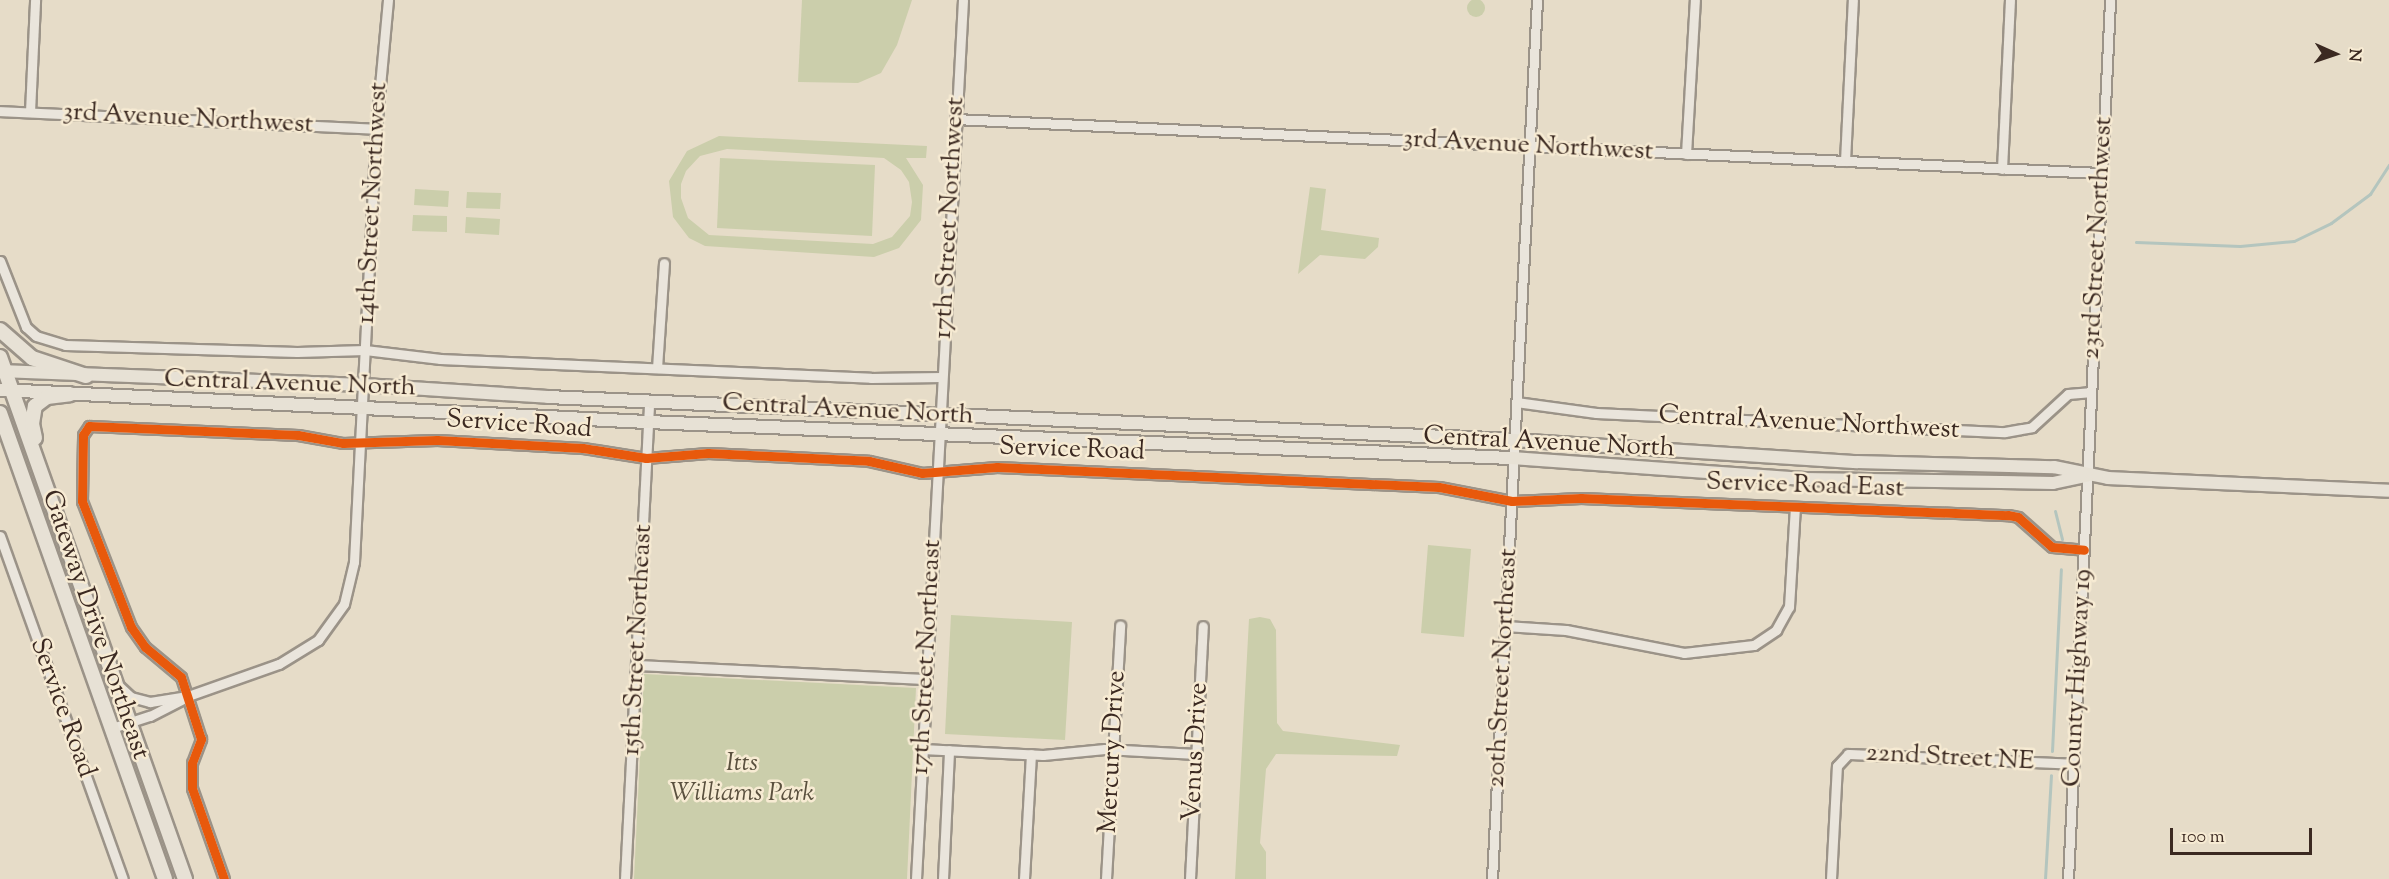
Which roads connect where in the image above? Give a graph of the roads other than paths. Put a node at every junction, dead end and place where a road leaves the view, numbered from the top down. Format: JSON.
{"nodes":[{"id":1,"x":35,"y":0,"type":"edge"},
{"id":2,"x":388,"y":0,"type":"edge"},
{"id":3,"x":963,"y":0,"type":"edge"},
{"id":4,"x":1537,"y":0,"type":"edge"},
{"id":5,"x":1695,"y":0,"type":"edge"},
{"id":6,"x":1853,"y":0,"type":"edge"},
{"id":7,"x":2010,"y":0,"type":"edge"},
{"id":8,"x":2110,"y":0,"type":"edge"},
{"id":9,"x":0,"y":111,"type":"edge"},
{"id":10,"x":30,"y":112,"type":"junction"},
{"id":11,"x":956,"y":120,"type":"junction"},
{"id":12,"x":376,"y":129,"type":"junction"},
{"id":13,"x":1530,"y":146,"type":"junction"},
{"id":14,"x":1686,"y":154,"type":"junction"},
{"id":15,"x":1845,"y":161,"type":"junction"},
{"id":16,"x":2002,"y":169,"type":"junction"},
{"id":17,"x":2101,"y":173,"type":"junction"},
{"id":18,"x":0,"y":261,"type":"edge"},
{"id":19,"x":663,"y":262,"type":"dead end"},
{"id":20,"x":0,"y":330,"type":"edge"},
{"id":21,"x":365,"y":350,"type":"junction"},
{"id":22,"x":0,"y":357,"type":"edge"},
{"id":23,"x":657,"y":368,"type":"junction"},
{"id":24,"x":2,"y":372,"type":"edge"},
{"id":25,"x":86,"y":376,"type":"junction"},
{"id":26,"x":942,"y":377,"type":"junction"},
{"id":27,"x":364,"y":385,"type":"junction"},
{"id":28,"x":5,"y":390,"type":"edge"},
{"id":29,"x":2090,"y":392,"type":"junction"},
{"id":30,"x":69,"y":393,"type":"junction"},
{"id":31,"x":649,"y":401,"type":"junction"},
{"id":32,"x":1516,"y":402,"type":"junction"},
{"id":33,"x":363,"y":407,"type":"junction"},
{"id":34,"x":0,"y":413,"type":"edge"},
{"id":35,"x":940,"y":414,"type":"junction"},
{"id":36,"x":648,"y":422,"type":"junction"},
{"id":37,"x":939,"y":435,"type":"junction"},
{"id":38,"x":0,"y":440,"type":"edge"},
{"id":39,"x":1514,"y":440,"type":"junction"},
{"id":40,"x":361,"y":444,"type":"junction"},
{"id":41,"x":646,"y":458,"type":"junction"},
{"id":42,"x":1512,"y":458,"type":"junction"},
{"id":43,"x":937,"y":473,"type":"junction"},
{"id":44,"x":2087,"y":476,"type":"junction"},
{"id":45,"x":44,"y":481,"type":"junction"},
{"id":46,"x":25,"y":485,"type":"junction"},
{"id":47,"x":2389,"y":491,"type":"edge"},
{"id":48,"x":1512,"y":501,"type":"junction"},
{"id":49,"x":1795,"y":507,"type":"junction"},
{"id":50,"x":0,"y":537,"type":"edge"},
{"id":51,"x":2084,"y":550,"type":"junction"},
{"id":52,"x":1120,"y":625,"type":"dead end"},
{"id":53,"x":1203,"y":626,"type":"dead end"},
{"id":54,"x":1505,"y":626,"type":"junction"},
{"id":55,"x":637,"y":665,"type":"junction"},
{"id":56,"x":112,"y":679,"type":"junction"},
{"id":57,"x":925,"y":679,"type":"junction"},
{"id":58,"x":188,"y":696,"type":"junction"},
{"id":59,"x":129,"y":724,"type":"junction"},
{"id":60,"x":112,"y":728,"type":"junction"},
{"id":61,"x":922,"y":749,"type":"junction"},
{"id":62,"x":949,"y":750,"type":"junction"},
{"id":63,"x":1113,"y":750,"type":"junction"},
{"id":64,"x":1031,"y":754,"type":"junction"},
{"id":65,"x":1196,"y":754,"type":"junction"},
{"id":66,"x":2074,"y":764,"type":"junction"},
{"id":67,"x":123,"y":879,"type":"edge"},
{"id":68,"x":165,"y":879,"type":"edge"},
{"id":69,"x":185,"y":879,"type":"edge"},
{"id":70,"x":224,"y":879,"type":"edge"},
{"id":71,"x":625,"y":879,"type":"edge"},
{"id":72,"x":916,"y":879,"type":"edge"},
{"id":73,"x":943,"y":879,"type":"edge"},
{"id":74,"x":1024,"y":879,"type":"edge"},
{"id":75,"x":1106,"y":879,"type":"edge"},
{"id":76,"x":1191,"y":879,"type":"edge"},
{"id":77,"x":1492,"y":879,"type":"edge"},
{"id":78,"x":1831,"y":879,"type":"edge"},
{"id":79,"x":2068,"y":879,"type":"edge"}],
"edges":[{"from":1,"to":10,"type":"street"},
{"from":2,"to":12,"type":"street","name":"14th Street Northwest"},
{"from":3,"to":11,"type":"street","name":"17th Street Northwest"},
{"from":4,"to":13,"type":"street","name":"20th Street Northeast"},
{"from":5,"to":14,"type":"street"},
{"from":6,"to":15,"type":"street"},
{"from":7,"to":16,"type":"street"},
{"from":8,"to":17,"type":"street","name":"23rd Street Northwest"},
{"from":9,"to":10,"type":"street","name":"3rd Avenue Northwest"},
{"from":10,"to":12,"type":"street","name":"3rd Avenue Northwest"},
{"from":11,"to":13,"type":"street","name":"3rd Avenue Northwest"},
{"from":11,"to":26,"type":"street","name":"17th Street Northwest"},
{"from":12,"to":21,"type":"street","name":"14th Street Northwest"},
{"from":13,"to":14,"type":"street","name":"3rd Avenue Northwest"},
{"from":13,"to":32,"type":"street","name":"20th Street Northeast"},
{"from":14,"to":15,"type":"street","name":"3rd Avenue Northwest"},
{"from":15,"to":16,"type":"street","name":"3rd Avenue Northwest"},
{"from":16,"to":17,"type":"street","name":"3rd Avenue Northwest"},
{"from":17,"to":29,"type":"street","name":"23rd Street Northwest"},
{"from":18,"to":21,"type":"street"},
{"from":19,"to":23,"type":"street"},
{"from":20,"to":25,"type":"highway"},
{"from":21,"to":23,"type":"street"},
{"from":21,"to":27,"type":"street","name":"14th Street Northwest"},
{"from":22,"to":24,"type":"highway","name":"Gateway Drive Northeast"},
{"from":23,"to":26,"type":"street"},
{"from":24,"to":25,"type":"main road","name":"Central Avenue North"},
{"from":24,"to":28,"type":"highway","name":"Gateway Drive Northeast"},
{"from":25,"to":27,"type":"main road","name":"Central Avenue North"},
{"from":26,"to":35,"type":"street","name":"17th Street Northwest"},
{"from":27,"to":31,"type":"main road","name":"Central Avenue North"},
{"from":27,"to":33,"type":"street","name":"14th Street Northwest"},
{"from":28,"to":30,"type":"main road","name":"Central Avenue North"},
{"from":28,"to":45,"type":"highway","name":"Gateway Drive Northeast"},
{"from":29,"to":32,"type":"street","name":"Central Avenue Northwest"},
{"from":29,"to":44,"type":"street","name":"23rd Street Northwest"},
{"from":30,"to":33,"type":"main road","name":"Central Avenue North"},
{"from":30,"to":45,"type":"highway"},
{"from":31,"to":35,"type":"main road","name":"Central Avenue North"},
{"from":31,"to":36,"type":"street","name":"15th Street Northeast"},
{"from":32,"to":39,"type":"street","name":"20th Street Northeast"},
{"from":33,"to":36,"type":"main road","name":"Central Avenue North"},
{"from":33,"to":40,"type":"street","name":"14th Street Northwest"},
{"from":34,"to":46,"type":"highway","name":"Gateway Drive Northeast"},
{"from":35,"to":37,"type":"street","name":"17th Street Northwest"},
{"from":35,"to":39,"type":"main road","name":"Central Avenue North"},
{"from":36,"to":37,"type":"main road","name":"Central Avenue North"},
{"from":36,"to":41,"type":"street","name":"15th Street Northeast"},
{"from":37,"to":42,"type":"main road","name":"Central Avenue North"},
{"from":37,"to":43,"type":"street","name":"17th Street Northeast"},
{"from":38,"to":46,"type":"highway"},
{"from":39,"to":42,"type":"street","name":"20th Street Northeast"},
{"from":39,"to":44,"type":"main road","name":"Central Avenue North"},
{"from":40,"to":41,"type":"street","name":"Service Road"},
{"from":40,"to":58,"type":"street","name":"14th Street Northwest"},
{"from":40,"to":58,"type":"street","name":"Service Road"},
{"from":41,"to":43,"type":"street","name":"Service Road"},
{"from":41,"to":55,"type":"street","name":"15th Street Northeast"},
{"from":42,"to":44,"type":"main road","name":"Central Avenue North"},
{"from":42,"to":48,"type":"street","name":"20th Street Northeast"},
{"from":43,"to":48,"type":"street","name":"Service Road"},
{"from":43,"to":57,"type":"street","name":"17th Street Northeast"},
{"from":44,"to":47,"type":"main road"},
{"from":44,"to":51,"type":"street","name":"County Highway 19"},
{"from":45,"to":56,"type":"highway","name":"Gateway Drive Northeast"},
{"from":46,"to":60,"type":"highway","name":"Gateway Drive Northeast"},
{"from":48,"to":49,"type":"street","name":"Service Road East"},
{"from":48,"to":54,"type":"street","name":"20th Street Northeast"},
{"from":49,"to":51,"type":"street","name":"Service Road East"},
{"from":49,"to":54,"type":"street"},
{"from":50,"to":67,"type":"street","name":"Service Road"},
{"from":51,"to":66,"type":"street","name":"County Highway 19"},
{"from":52,"to":63,"type":"street","name":"Mercury Drive"},
{"from":53,"to":65,"type":"street","name":"Venus Drive"},
{"from":54,"to":77,"type":"street","name":"20th Street Northeast"},
{"from":55,"to":57,"type":"street"},
{"from":55,"to":71,"type":"street","name":"15th Street Northeast"},
{"from":56,"to":58,"type":"street"},
{"from":56,"to":59,"type":"highway","name":"Gateway Drive Northeast"},
{"from":57,"to":61,"type":"street","name":"17th Street Northeast"},
{"from":58,"to":59,"type":"street"},
{"from":58,"to":70,"type":"street","name":"Service Road"},
{"from":59,"to":60,"type":"street"},
{"from":59,"to":69,"type":"highway","name":"Gateway Drive Northeast"},
{"from":60,"to":68,"type":"highway","name":"Gateway Drive Northeast"},
{"from":61,"to":62,"type":"street"},
{"from":61,"to":72,"type":"street","name":"17th Street Northeast"},
{"from":62,"to":64,"type":"street"},
{"from":62,"to":73,"type":"street"},
{"from":63,"to":64,"type":"street"},
{"from":63,"to":65,"type":"street"},
{"from":63,"to":75,"type":"street","name":"Mercury Drive"},
{"from":64,"to":74,"type":"street"},
{"from":65,"to":76,"type":"street","name":"Venus Drive"},
{"from":66,"to":78,"type":"street","name":"22nd Street NE"},
{"from":66,"to":79,"type":"street","name":"County Highway 19"}]}
